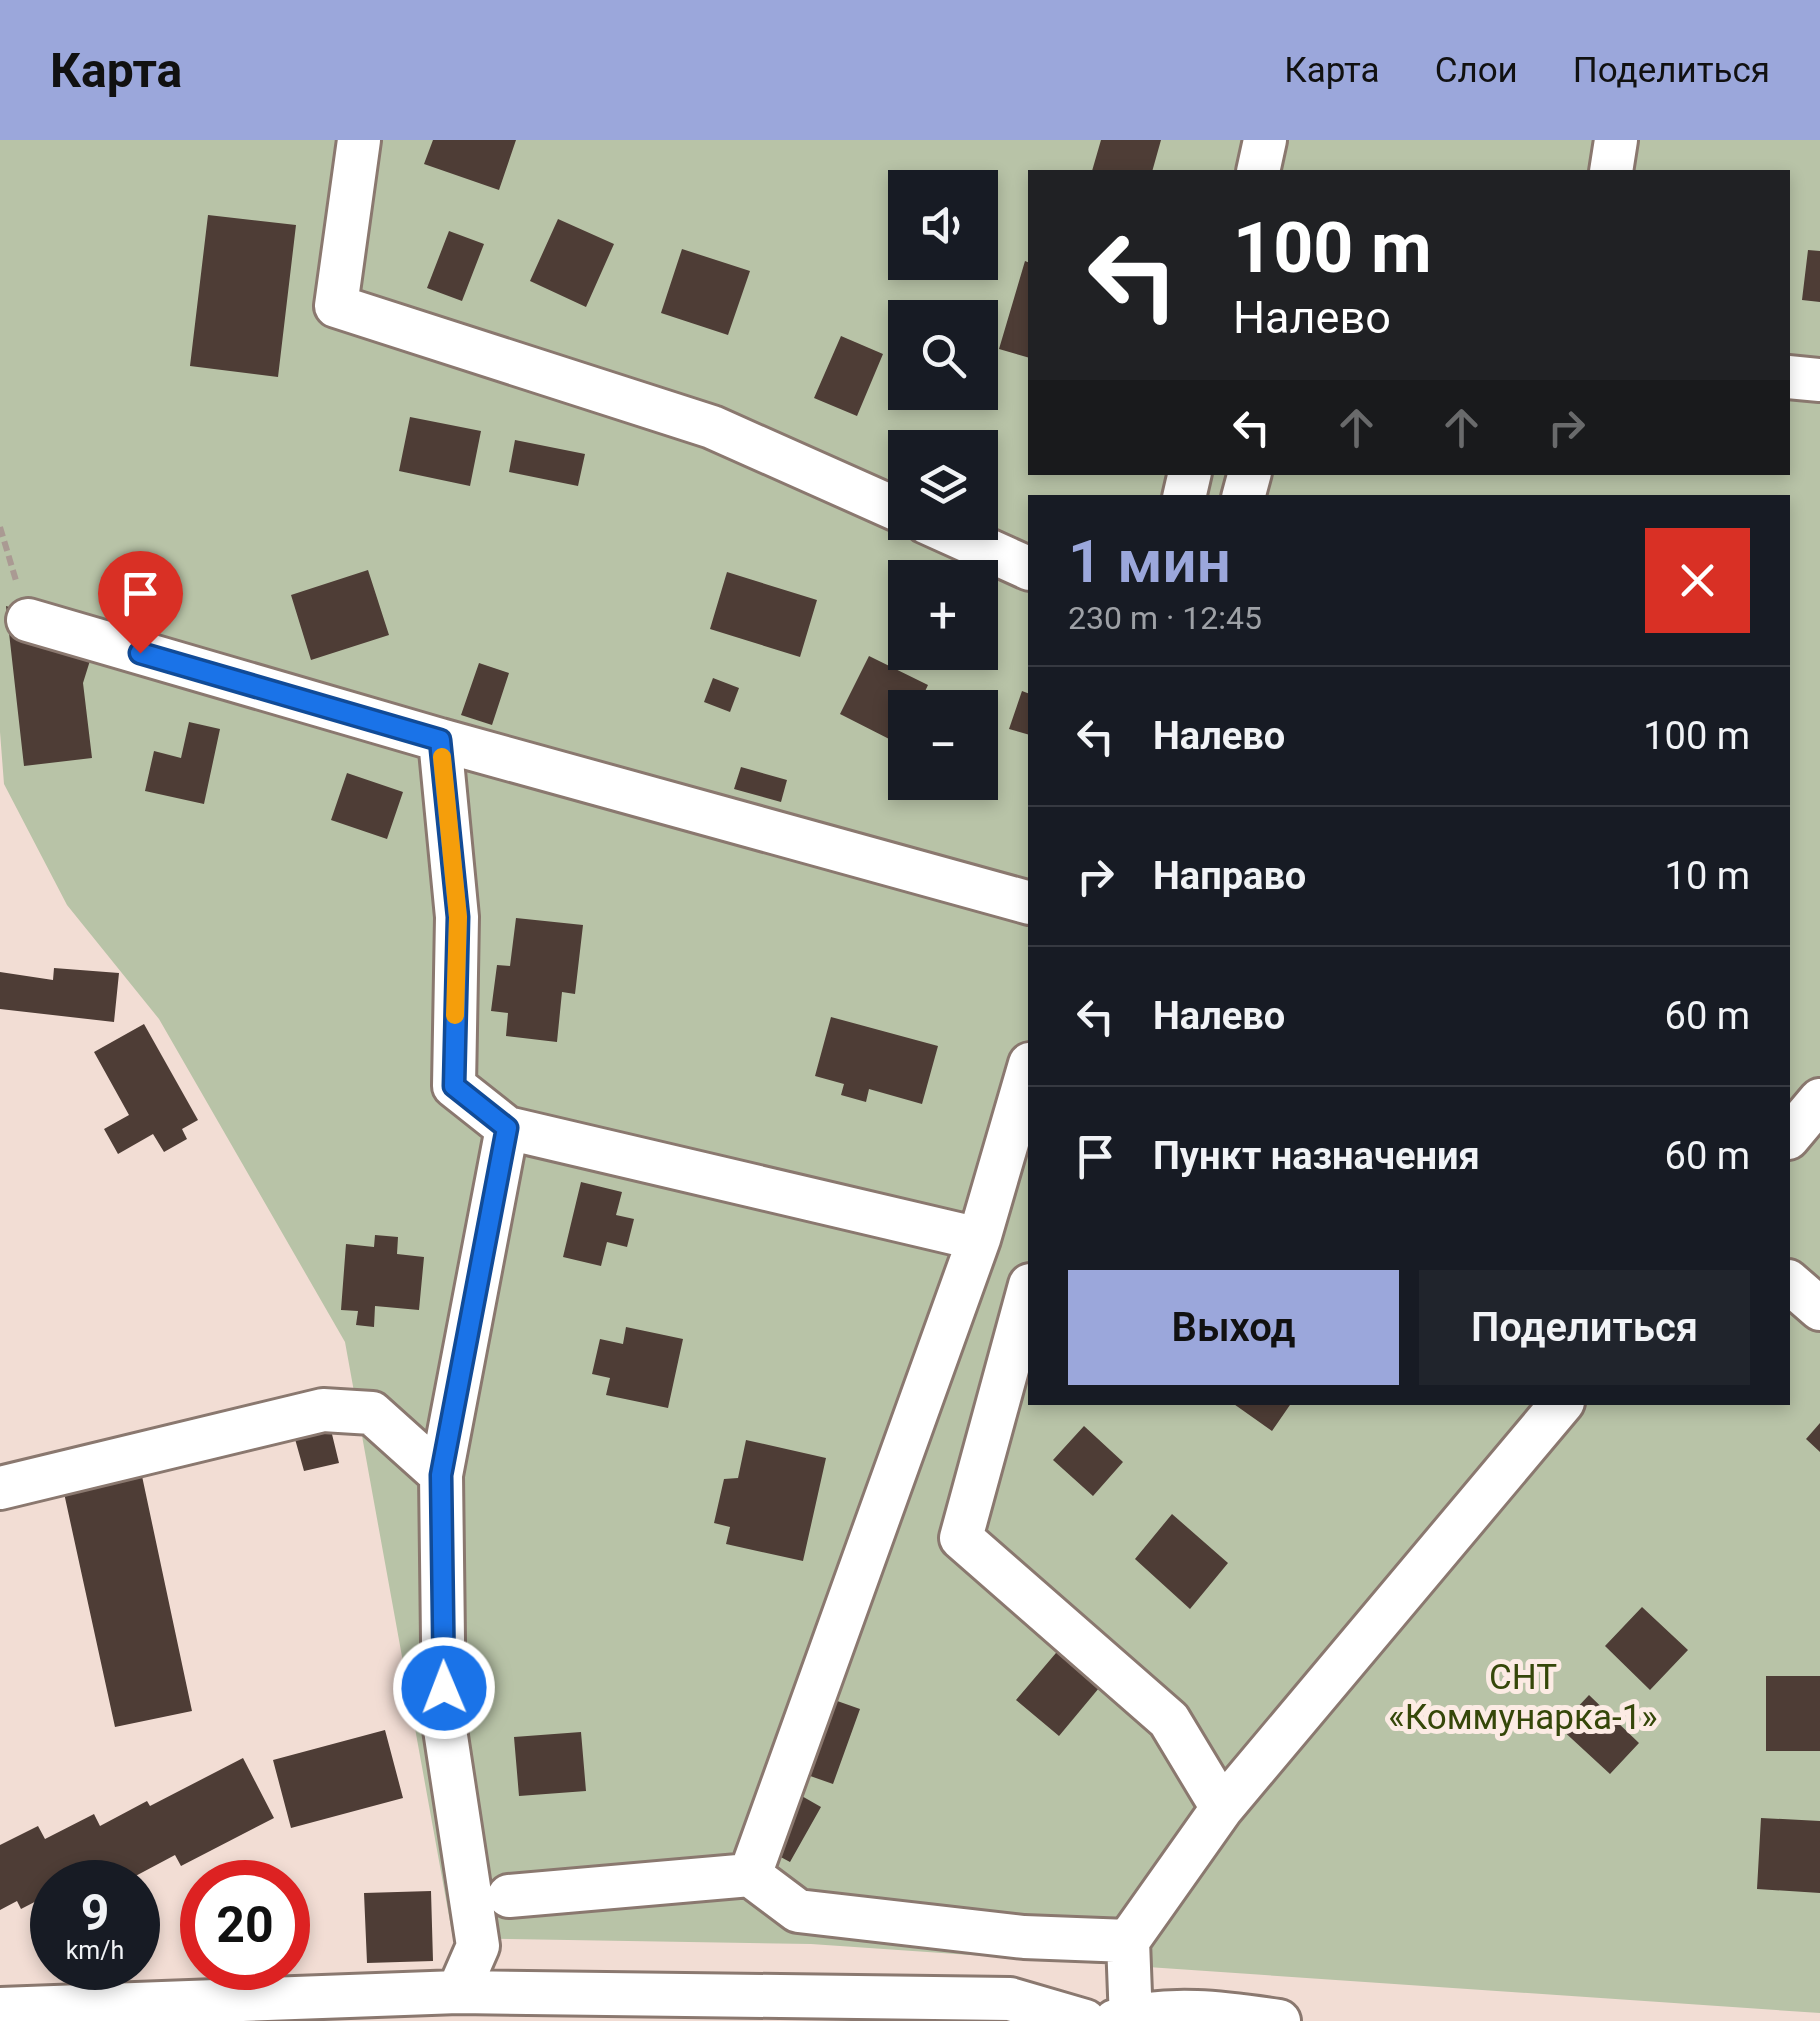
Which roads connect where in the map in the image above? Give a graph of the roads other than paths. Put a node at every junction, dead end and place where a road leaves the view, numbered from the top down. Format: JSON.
{"nodes":[{"id":1,"x":359,"y":140,"type":"edge"},
{"id":2,"x":1265,"y":140,"type":"edge"},
{"id":3,"x":1616,"y":140,"type":"edge"},
{"id":4,"x":1258,"y":170,"type":"edge"},
{"id":5,"x":1611,"y":170,"type":"edge"},
{"id":6,"x":1790,"y":378,"type":"edge"},
{"id":7,"x":1820,"y":380,"type":"edge"},
{"id":8,"x":888,"y":505,"type":"edge"},
{"id":9,"x":966,"y":540,"type":"edge"},
{"id":10,"x":1028,"y":568,"type":"edge"},
{"id":11,"x":28,"y":620,"type":"road end"},
{"id":12,"x":440,"y":740,"type":"junction"},
{"id":13,"x":1028,"y":902,"type":"edge"},
{"id":14,"x":1028,"y":1071,"type":"edge"},
{"id":15,"x":1820,"y":1100,"type":"edge"},
{"id":16,"x":507,"y":1128,"type":"junction"},
{"id":17,"x":1790,"y":1136,"type":"edge"},
{"id":18,"x":980,"y":1239,"type":"junction"},
{"id":19,"x":1790,"y":1283,"type":"edge"},
{"id":20,"x":1028,"y":1292,"type":"edge"},
{"id":21,"x":1820,"y":1309,"type":"edge"},
{"id":22,"x":1560,"y":1405,"type":"edge"},
{"id":23,"x":441,"y":1475,"type":"junction"},
{"id":24,"x":0,"y":1488,"type":"edge"},
{"id":25,"x":1222,"y":1808,"type":"junction"},
{"id":26,"x":750,"y":1875,"type":"junction"},
{"id":27,"x":509,"y":1896,"type":"dead end"},
{"id":28,"x":1128,"y":1941,"type":"junction"},
{"id":29,"x":458,"y":1992,"type":"junction"},
{"id":30,"x":0,"y":2009,"type":"edge"},
{"id":31,"x":1126,"y":2019,"type":"edge"},
{"id":32,"x":1085,"y":2021,"type":"edge"},
{"id":33,"x":1279,"y":2021,"type":"edge"}],
"edges":[{"from":1,"to":8,"type":"street"},
{"from":2,"to":4,"type":"street"},
{"from":3,"to":5,"type":"street"},
{"from":6,"to":7,"type":"street"},
{"from":9,"to":10,"type":"street"},
{"from":11,"to":12,"type":"street"},
{"from":12,"to":13,"type":"street"},
{"from":12,"to":16,"type":"street"},
{"from":14,"to":18,"type":"street"},
{"from":15,"to":17,"type":"street"},
{"from":16,"to":18,"type":"street"},
{"from":16,"to":23,"type":"street"},
{"from":18,"to":26,"type":"street"},
{"from":19,"to":21,"type":"street"},
{"from":20,"to":25,"type":"street"},
{"from":22,"to":25,"type":"street"},
{"from":23,"to":24,"type":"street"},
{"from":23,"to":29,"type":"street"},
{"from":25,"to":28,"type":"street"},
{"from":26,"to":27,"type":"street"},
{"from":26,"to":28,"type":"street"},
{"from":28,"to":31,"type":"street"},
{"from":29,"to":30,"type":"street"},
{"from":29,"to":32,"type":"street"},
{"from":31,"to":33,"type":"street"}]}
